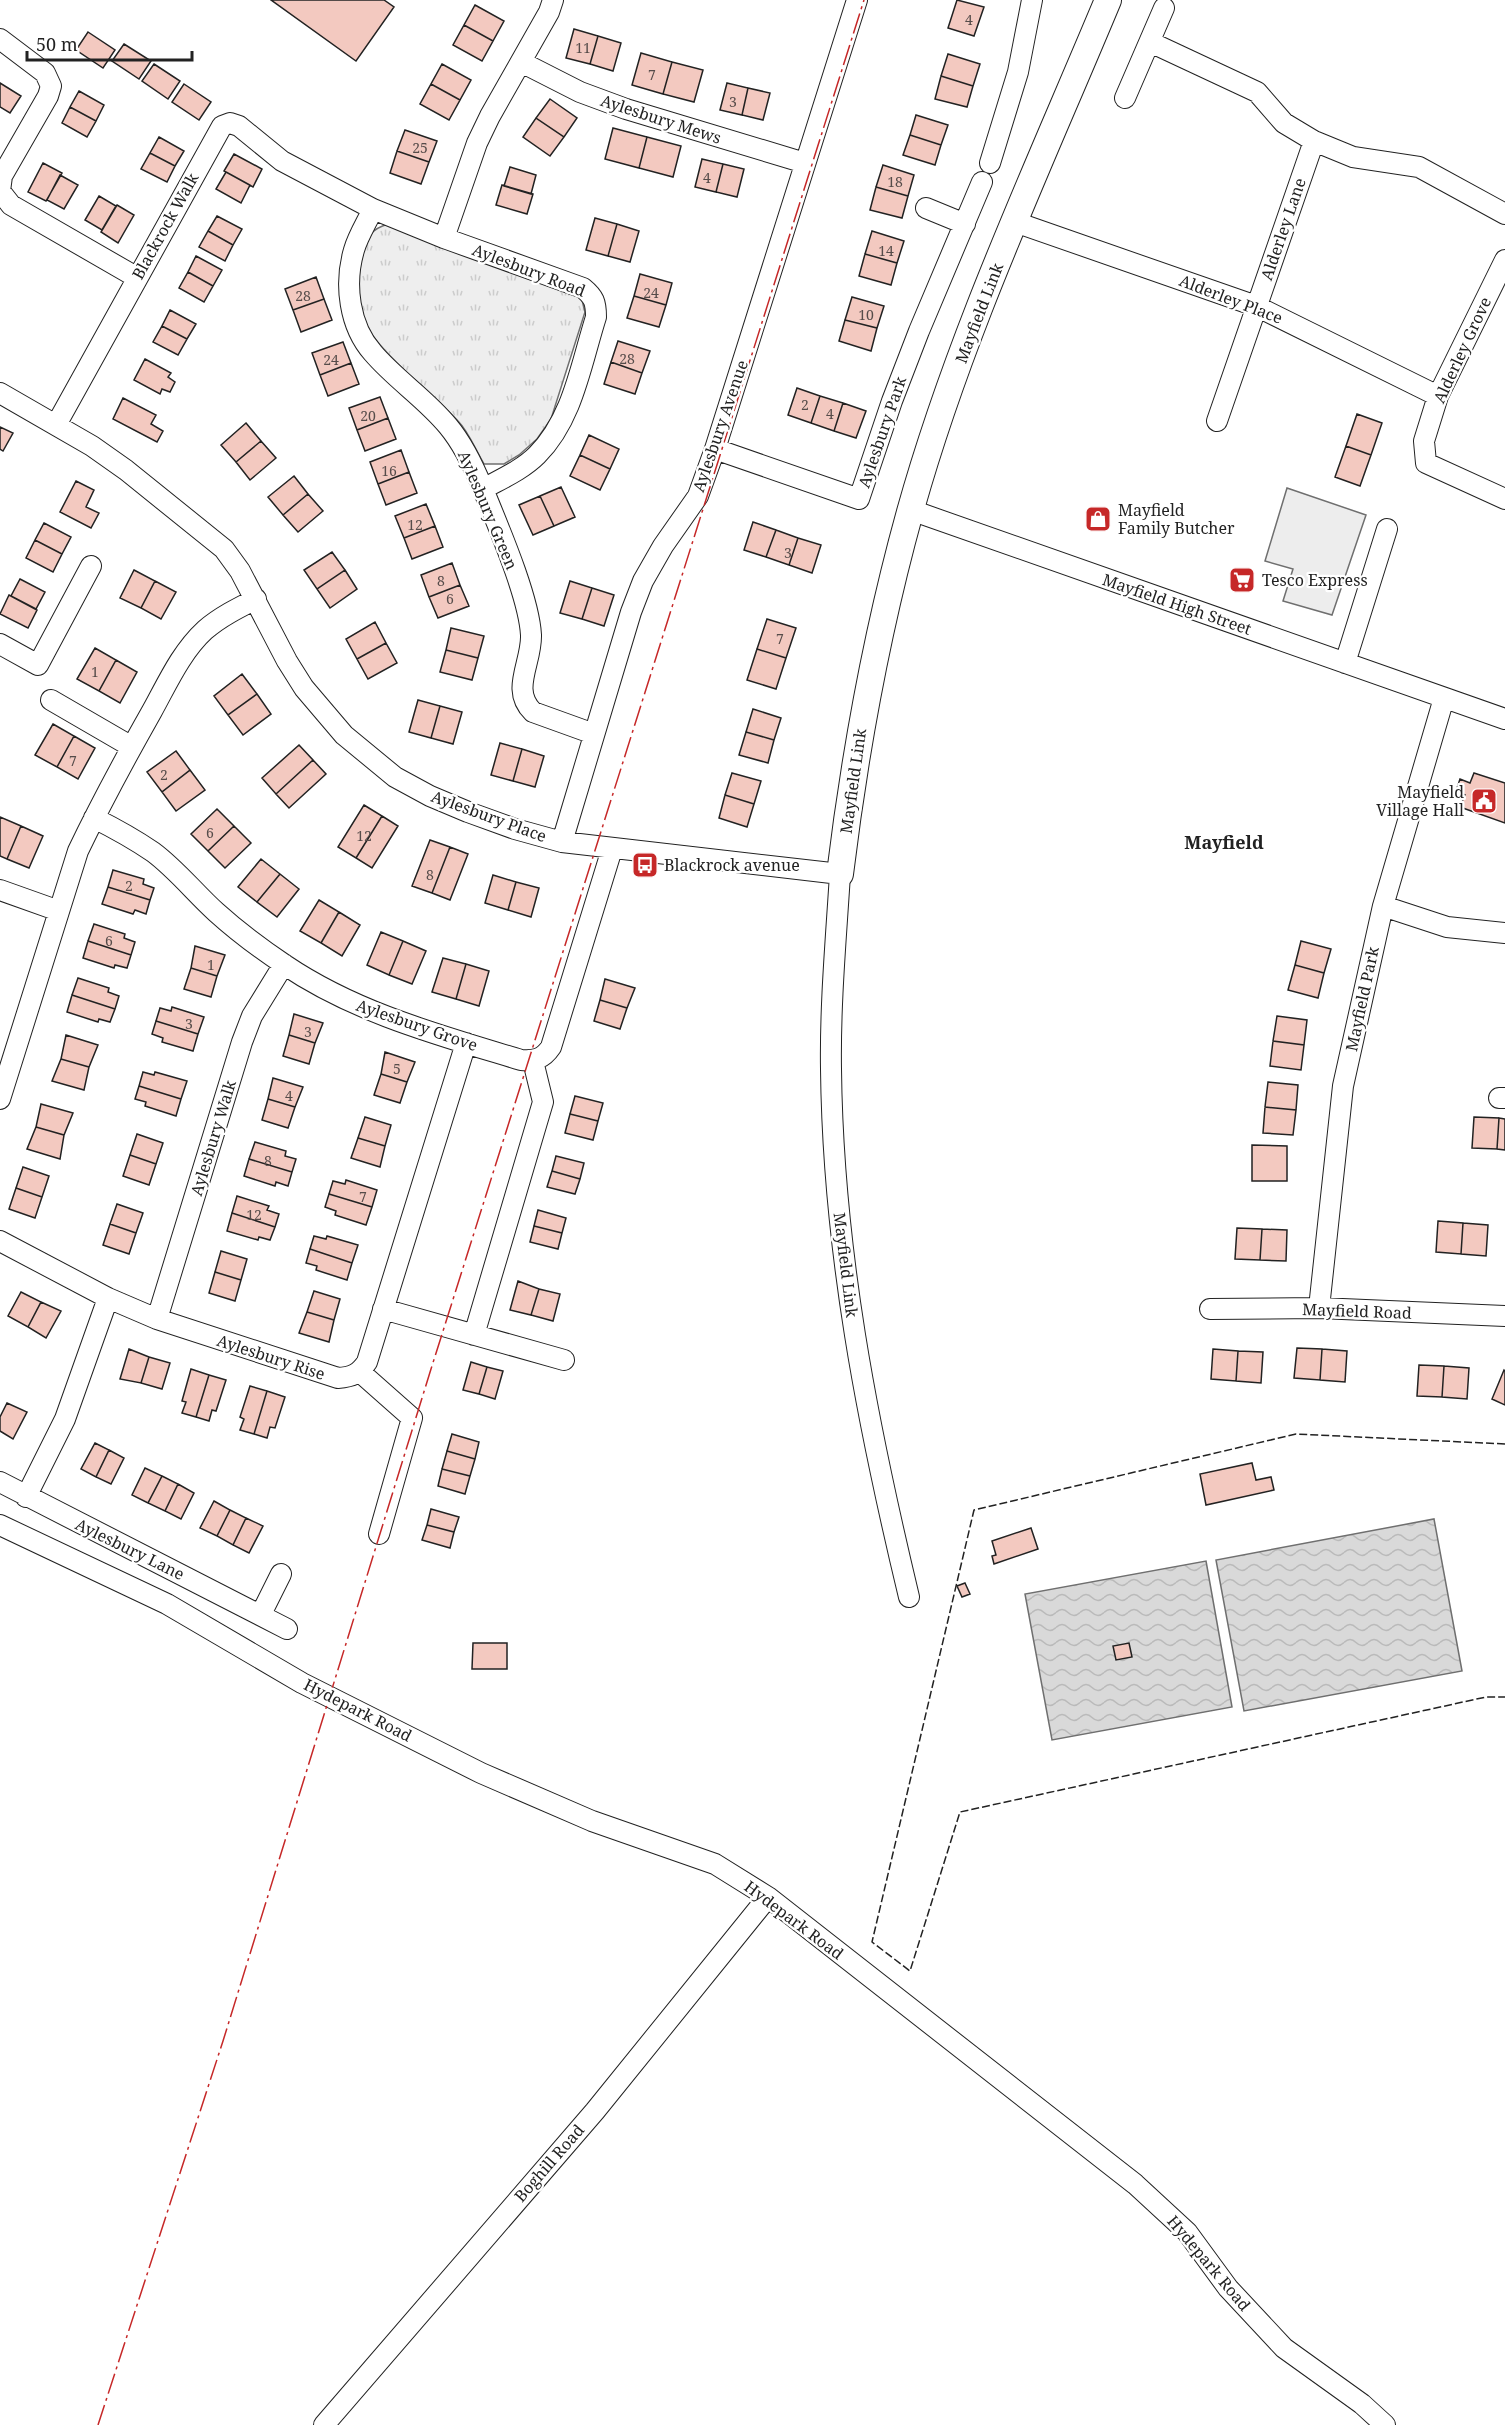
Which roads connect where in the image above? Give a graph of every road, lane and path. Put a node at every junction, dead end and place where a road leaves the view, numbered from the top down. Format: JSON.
{"nodes":[{"id":1,"x":553,"y":0,"type":"edge"},
{"id":2,"x":857,"y":0,"type":"edge"},
{"id":3,"x":1032,"y":0,"type":"edge"},
{"id":4,"x":1108,"y":0,"type":"edge"},
{"id":5,"x":1164,"y":8,"type":"dead end"},
{"id":6,"x":0,"y":39,"type":"edge"},
{"id":7,"x":1150,"y":42,"type":"junction"},
{"id":8,"x":521,"y":62,"type":"junction"},
{"id":9,"x":1125,"y":98,"type":"dead end"},
{"id":10,"x":1314,"y":141,"type":"junction"},
{"id":11,"x":990,"y":163,"type":"dead end"},
{"id":12,"x":805,"y":164,"type":"junction"},
{"id":13,"x":315,"y":180,"type":"joint"},
{"id":14,"x":982,"y":182,"type":"dead end"},
{"id":15,"x":373,"y":208,"type":"junction"},
{"id":16,"x":926,"y":208,"type":"dead end"},
{"id":17,"x":1505,"y":214,"type":"edge"},
{"id":18,"x":1015,"y":222,"type":"junction"},
{"id":19,"x":966,"y":224,"type":"junction"},
{"id":20,"x":444,"y":238,"type":"junction"},
{"id":21,"x":1505,"y":260,"type":"edge"},
{"id":22,"x":136,"y":278,"type":"junction"},
{"id":23,"x":1256,"y":306,"type":"junction"},
{"id":24,"x":0,"y":393,"type":"edge"},
{"id":25,"x":1438,"y":396,"type":"junction"},
{"id":26,"x":1217,"y":421,"type":"dead end"},
{"id":27,"x":56,"y":425,"type":"junction"},
{"id":28,"x":715,"y":449,"type":"junction"},
{"id":29,"x":483,"y":489,"type":"junction"},
{"id":30,"x":1505,"y":499,"type":"edge"},
{"id":31,"x":910,"y":510,"type":"junction"},
{"id":32,"x":1387,"y":529,"type":"dead end"},
{"id":33,"x":91,"y":566,"type":"dead end"},
{"id":34,"x":256,"y":599,"type":"junction"},
{"id":35,"x":0,"y":644,"type":"edge"},
{"id":36,"x":1345,"y":663,"type":"junction"},
{"id":37,"x":1444,"y":698,"type":"junction"},
{"id":38,"x":51,"y":700,"type":"dead end"},
{"id":39,"x":1505,"y":718,"type":"edge"},
{"id":40,"x":594,"y":734,"type":"junction"},
{"id":41,"x":132,"y":747,"type":"junction"},
{"id":42,"x":94,"y":818,"type":"junction"},
{"id":43,"x":562,"y":842,"type":"junction"},
{"id":44,"x":612,"y":849,"type":"junction"},
{"id":45,"x":840,"y":874,"type":"junction"},
{"id":46,"x":0,"y":890,"type":"edge"},
{"id":47,"x":1383,"y":906,"type":"junction"},
{"id":48,"x":59,"y":911,"type":"junction"},
{"id":49,"x":1505,"y":933,"type":"edge"},
{"id":50,"x":284,"y":964,"type":"junction"},
{"id":51,"x":466,"y":1043,"type":"junction"},
{"id":52,"x":533,"y":1061,"type":"junction"},
{"id":53,"x":0,"y":1099,"type":"edge"},
{"id":54,"x":0,"y":1241,"type":"edge"},
{"id":55,"x":108,"y":1298,"type":"junction"},
{"id":56,"x":1319,"y":1308,"type":"junction"},
{"id":57,"x":383,"y":1309,"type":"junction"},
{"id":58,"x":1210,"y":1309,"type":"dead end"},
{"id":59,"x":1505,"y":1316,"type":"edge"},
{"id":60,"x":157,"y":1319,"type":"junction"},
{"id":61,"x":474,"y":1335,"type":"junction"},
{"id":62,"x":564,"y":1360,"type":"dead end"},
{"id":63,"x":360,"y":1372,"type":"junction"},
{"id":64,"x":0,"y":1482,"type":"edge"},
{"id":65,"x":26,"y":1497,"type":"junction"},
{"id":66,"x":0,"y":1525,"type":"edge"},
{"id":67,"x":379,"y":1534,"type":"dead end"},
{"id":68,"x":281,"y":1574,"type":"dead end"},
{"id":69,"x":909,"y":1597,"type":"dead end"},
{"id":70,"x":261,"y":1614,"type":"junction"},
{"id":71,"x":287,"y":1629,"type":"dead end"},
{"id":72,"x":768,"y":1897,"type":"junction"},
{"id":73,"x":324,"y":2425,"type":"edge"},
{"id":74,"x":1385,"y":2425,"type":"edge"}],
"edges":[{"from":1,"to":8,"type":"street"},
{"from":2,"to":12,"type":"street","name":"Aylesbury Avenue"},
{"from":3,"to":11,"type":"street"},
{"from":4,"to":18,"type":"street","name":"Mayfield Link"},
{"from":5,"to":7,"type":"street"},
{"from":6,"to":22,"type":"street"},
{"from":7,"to":9,"type":"street"},
{"from":7,"to":10,"type":"street"},
{"from":8,"to":12,"type":"street","name":"Aylesbury Mews"},
{"from":8,"to":20,"type":"street"},
{"from":10,"to":17,"type":"street"},
{"from":10,"to":23,"type":"street","name":"Alderley Lane"},
{"from":12,"to":28,"type":"street","name":"Aylesbury Avenue"},
{"from":13,"to":15,"type":"street","name":"Aylesbury Road"},
{"from":13,"to":22,"type":"street","name":"Blackrock Walk"},
{"from":14,"to":19,"type":"street","name":"Aylesbury Park"},
{"from":15,"to":20,"type":"street","name":"Aylesbury Road"},
{"from":15,"to":29,"type":"street","name":"Aylesbury Green"},
{"from":16,"to":19,"type":"street"},
{"from":18,"to":23,"type":"street","name":"Alderley Place"},
{"from":18,"to":31,"type":"street","name":"Mayfield Link"},
{"from":19,"to":28,"type":"street","name":"Aylesbury Park"},
{"from":20,"to":29,"type":"street","name":"Aylesbury Road"},
{"from":21,"to":25,"type":"street","name":"Alderley Grove"},
{"from":22,"to":27,"type":"street","name":"Blackrock Walk"},
{"from":23,"to":25,"type":"street","name":"Alderley Place"},
{"from":23,"to":26,"type":"street","name":"Alderley Lane"},
{"from":24,"to":27,"type":"street","name":"Aylesbury Place"},
{"from":25,"to":30,"type":"street","name":"Alderley Grove"},
{"from":27,"to":34,"type":"street","name":"Aylesbury Place"},
{"from":28,"to":40,"type":"street","name":"Aylesbury Avenue"},
{"from":29,"to":40,"type":"street","name":"Aylesbury Green"},
{"from":31,"to":36,"type":"street","name":"Mayfield High Street"},
{"from":31,"to":45,"type":"street","name":"Mayfield Link"},
{"from":32,"to":36,"type":"street"},
{"from":33,"to":35,"type":"street"},
{"from":34,"to":41,"type":"street"},
{"from":34,"to":43,"type":"street","name":"Aylesbury Place"},
{"from":36,"to":37,"type":"street","name":"Mayfield High Street"},
{"from":37,"to":39,"type":"street","name":"Mayfield High Street"},
{"from":37,"to":47,"type":"street","name":"Mayfield Park"},
{"from":38,"to":41,"type":"street"},
{"from":40,"to":43,"type":"street","name":"Aylesbury Avenue"},
{"from":41,"to":42,"type":"street"},
{"from":42,"to":48,"type":"street"},
{"from":42,"to":50,"type":"street","name":"Aylesbury Grove"},
{"from":43,"to":44,"type":"street","name":"Aylesbury Place"},
{"from":44,"to":45,"type":"street","name":"Aylesbury Place"},
{"from":44,"to":52,"type":"street"},
{"from":45,"to":69,"type":"street","name":"Mayfield Link"},
{"from":46,"to":48,"type":"street"},
{"from":47,"to":49,"type":"street"},
{"from":47,"to":56,"type":"street","name":"Mayfield Park"},
{"from":48,"to":53,"type":"street"},
{"from":50,"to":51,"type":"street","name":"Aylesbury Grove"},
{"from":50,"to":60,"type":"street","name":"Aylesbury Walk"},
{"from":51,"to":52,"type":"street","name":"Aylesbury Grove"},
{"from":51,"to":57,"type":"street"},
{"from":52,"to":61,"type":"street"},
{"from":54,"to":55,"type":"street","name":"Aylesbury Rise"},
{"from":55,"to":60,"type":"street","name":"Aylesbury Rise"},
{"from":55,"to":65,"type":"street"},
{"from":56,"to":58,"type":"street","name":"Mayfield Road"},
{"from":56,"to":59,"type":"street","name":"Mayfield Road"},
{"from":57,"to":61,"type":"street"},
{"from":57,"to":63,"type":"street"},
{"from":60,"to":63,"type":"street","name":"Aylesbury Rise"},
{"from":61,"to":62,"type":"street"},
{"from":63,"to":67,"type":"street"},
{"from":64,"to":65,"type":"street","name":"Aylesbury Lane"},
{"from":65,"to":70,"type":"street","name":"Aylesbury Lane"},
{"from":66,"to":72,"type":"street","name":"Hydepark Road"},
{"from":68,"to":70,"type":"street"},
{"from":70,"to":71,"type":"street","name":"Aylesbury Lane"},
{"from":72,"to":73,"type":"street","name":"Boghill Road"},
{"from":72,"to":74,"type":"street","name":"Hydepark Road"}]}
